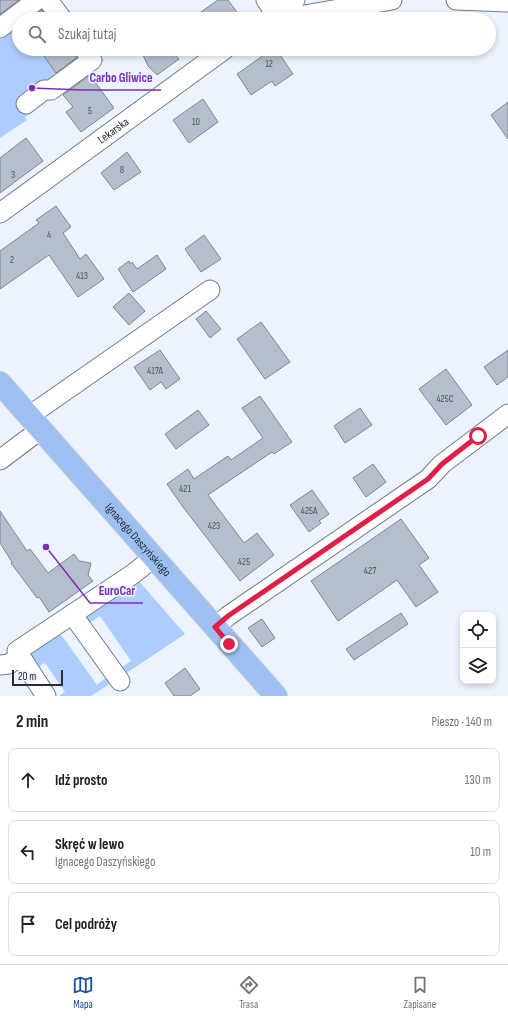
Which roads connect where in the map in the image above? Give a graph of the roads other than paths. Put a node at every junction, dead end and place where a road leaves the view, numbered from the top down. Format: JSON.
{"nodes":[{"id":1,"x":37,"y":0,"type":"edge"},
{"id":2,"x":48,"y":0,"type":"edge"},
{"id":3,"x":295,"y":0,"type":"edge"},
{"id":4,"x":392,"y":0,"type":"edge"},
{"id":5,"x":456,"y":0,"type":"edge"},
{"id":6,"x":508,"y":2,"type":"edge"},
{"id":7,"x":21,"y":12,"type":"edge"},
{"id":8,"x":57,"y":12,"type":"edge"},
{"id":9,"x":274,"y":12,"type":"edge"},
{"id":10,"x":281,"y":12,"type":"edge"},
{"id":11,"x":12,"y":19,"type":"edge"},
{"id":12,"x":0,"y":28,"type":"edge"},
{"id":13,"x":89,"y":56,"type":"edge"},
{"id":14,"x":215,"y":56,"type":"edge"},
{"id":15,"x":26,"y":104,"type":"dead end"},
{"id":16,"x":0,"y":212,"type":"edge"},
{"id":17,"x":210,"y":290,"type":"dead end"},
{"id":18,"x":0,"y":383,"type":"edge"},
{"id":19,"x":508,"y":414,"type":"edge"},
{"id":20,"x":35,"y":423,"type":"junction"},
{"id":21,"x":0,"y":460,"type":"edge"},
{"id":22,"x":154,"y":557,"type":"junction"},
{"id":23,"x":72,"y":614,"type":"junction"},
{"id":24,"x":215,"y":627,"type":"junction"},
{"id":25,"x":20,"y":656,"type":"junction"},
{"id":26,"x":0,"y":665,"type":"edge"},
{"id":27,"x":120,"y":681,"type":"dead end"},
{"id":28,"x":46,"y":696,"type":"edge"},
{"id":29,"x":276,"y":696,"type":"edge"}],
"edges":[{"from":1,"to":7,"type":"street"},
{"from":2,"to":8,"type":"street"},
{"from":3,"to":9,"type":"street"},
{"from":4,"to":10,"type":"street"},
{"from":5,"to":6,"type":"street"},
{"from":11,"to":12,"type":"street"},
{"from":13,"to":15,"type":"street"},
{"from":14,"to":16,"type":"street","name":"Lekarska"},
{"from":17,"to":20,"type":"street"},
{"from":18,"to":20,"type":"main road","name":"Ignacego Daszyńskiego"},
{"from":19,"to":24,"type":"street"},
{"from":20,"to":21,"type":"street"},
{"from":20,"to":22,"type":"main road","name":"Ignacego Daszyńskiego"},
{"from":22,"to":23,"type":"street"},
{"from":22,"to":24,"type":"main road","name":"Ignacego Daszyńskiego"},
{"from":23,"to":25,"type":"street"},
{"from":23,"to":27,"type":"street"},
{"from":24,"to":29,"type":"main road","name":"Ignacego Daszyńskiego"},
{"from":25,"to":26,"type":"street"},
{"from":25,"to":28,"type":"street"}]}
